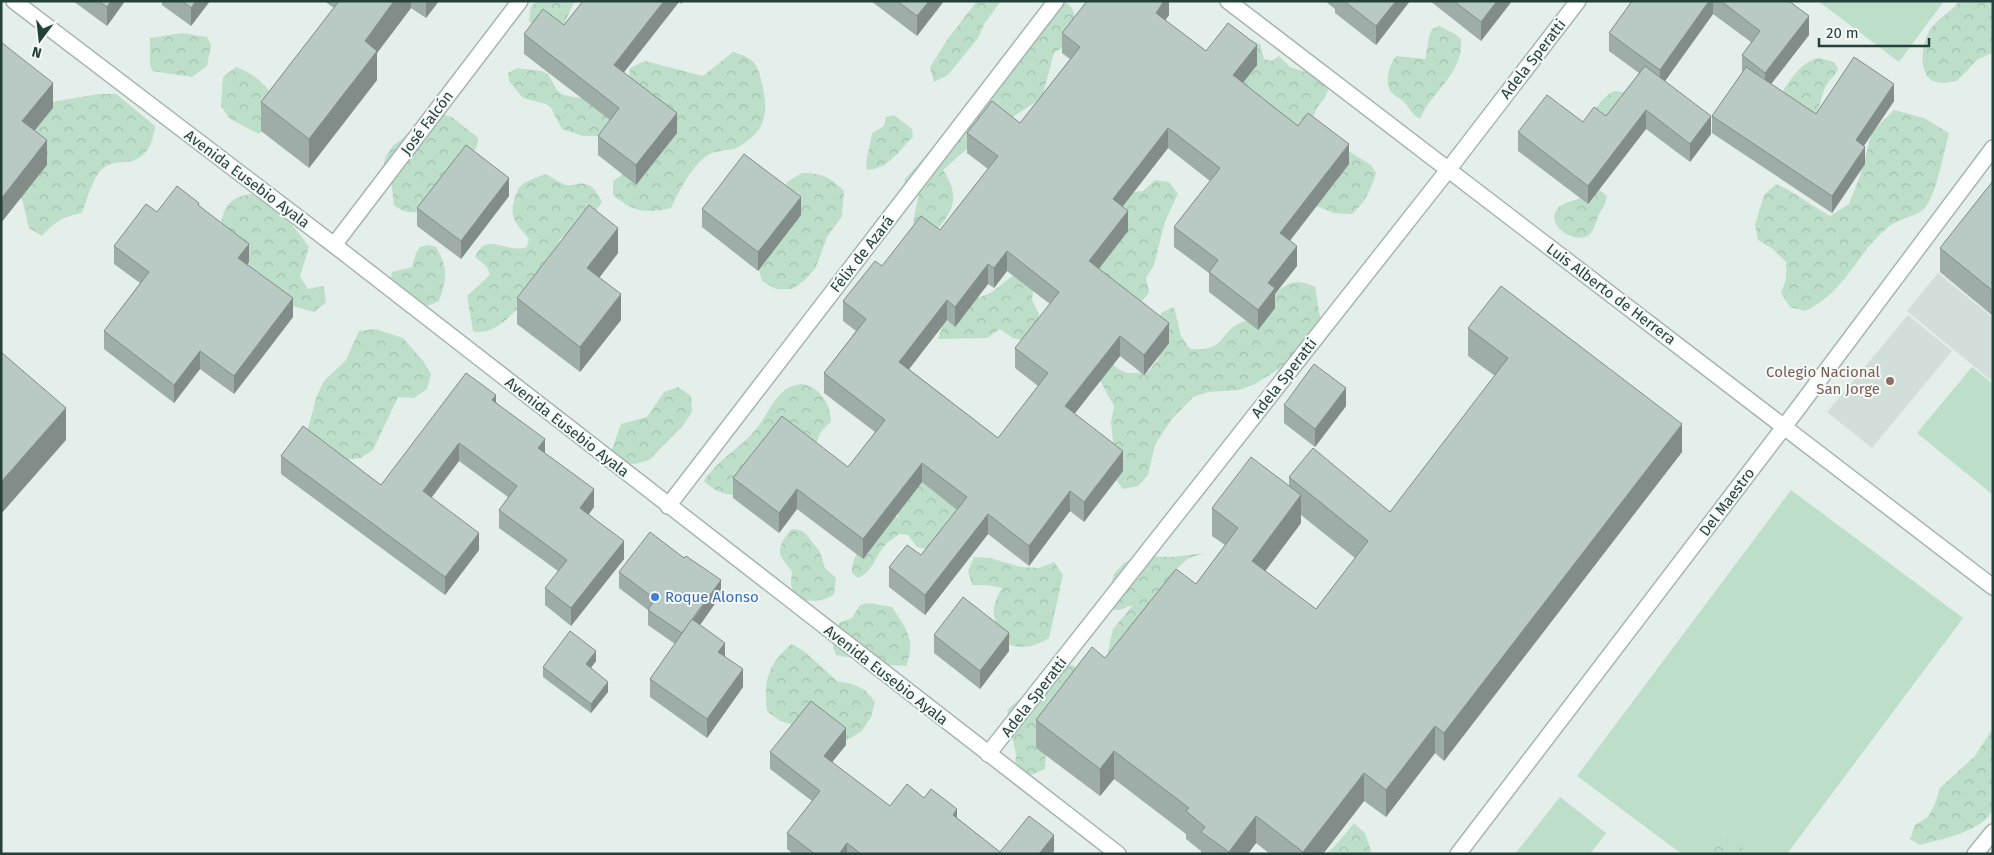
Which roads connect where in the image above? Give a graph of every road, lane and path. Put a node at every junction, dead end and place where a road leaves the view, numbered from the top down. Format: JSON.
{"nodes":[{"id":1,"x":14,"y":1,"type":"edge"},
{"id":2,"x":520,"y":1,"type":"edge"},
{"id":3,"x":1056,"y":1,"type":"edge"},
{"id":4,"x":1228,"y":1,"type":"edge"},
{"id":5,"x":1578,"y":1,"type":"edge"},
{"id":6,"x":1993,"y":148,"type":"edge"},
{"id":7,"x":1448,"y":170,"type":"junction"},
{"id":8,"x":334,"y":245,"type":"junction"},
{"id":9,"x":1784,"y":427,"type":"junction"},
{"id":10,"x":668,"y":506,"type":"junction"},
{"id":11,"x":1993,"y":587,"type":"edge"},
{"id":12,"x":988,"y":754,"type":"junction"},
{"id":13,"x":1993,"y":832,"type":"edge"},
{"id":14,"x":1118,"y":854,"type":"edge"},
{"id":15,"x":1458,"y":854,"type":"edge"},
{"id":16,"x":1975,"y":854,"type":"edge"}],
"edges":[{"from":1,"to":8,"type":"street","name":"Avenida Eusebio Ayala"},
{"from":2,"to":8,"type":"street","name":"José Falcón"},
{"from":3,"to":10,"type":"street","name":"Félix de Azará"},
{"from":4,"to":7,"type":"street","name":"Luis Alberto de Herrera"},
{"from":5,"to":7,"type":"street","name":"Adela Speratti"},
{"from":6,"to":9,"type":"street","name":"Del Maestro"},
{"from":7,"to":9,"type":"street","name":"Luis Alberto de Herrera"},
{"from":7,"to":12,"type":"street","name":"Adela Speratti"},
{"from":8,"to":10,"type":"street","name":"Avenida Eusebio Ayala"},
{"from":9,"to":11,"type":"street","name":"Luis Alberto de Herrera"},
{"from":9,"to":15,"type":"street","name":"Del Maestro"},
{"from":10,"to":12,"type":"street","name":"Avenida Eusebio Ayala"},
{"from":12,"to":14,"type":"street","name":"Avenida Eusebio Ayala"},
{"from":13,"to":16,"type":"street"}]}
